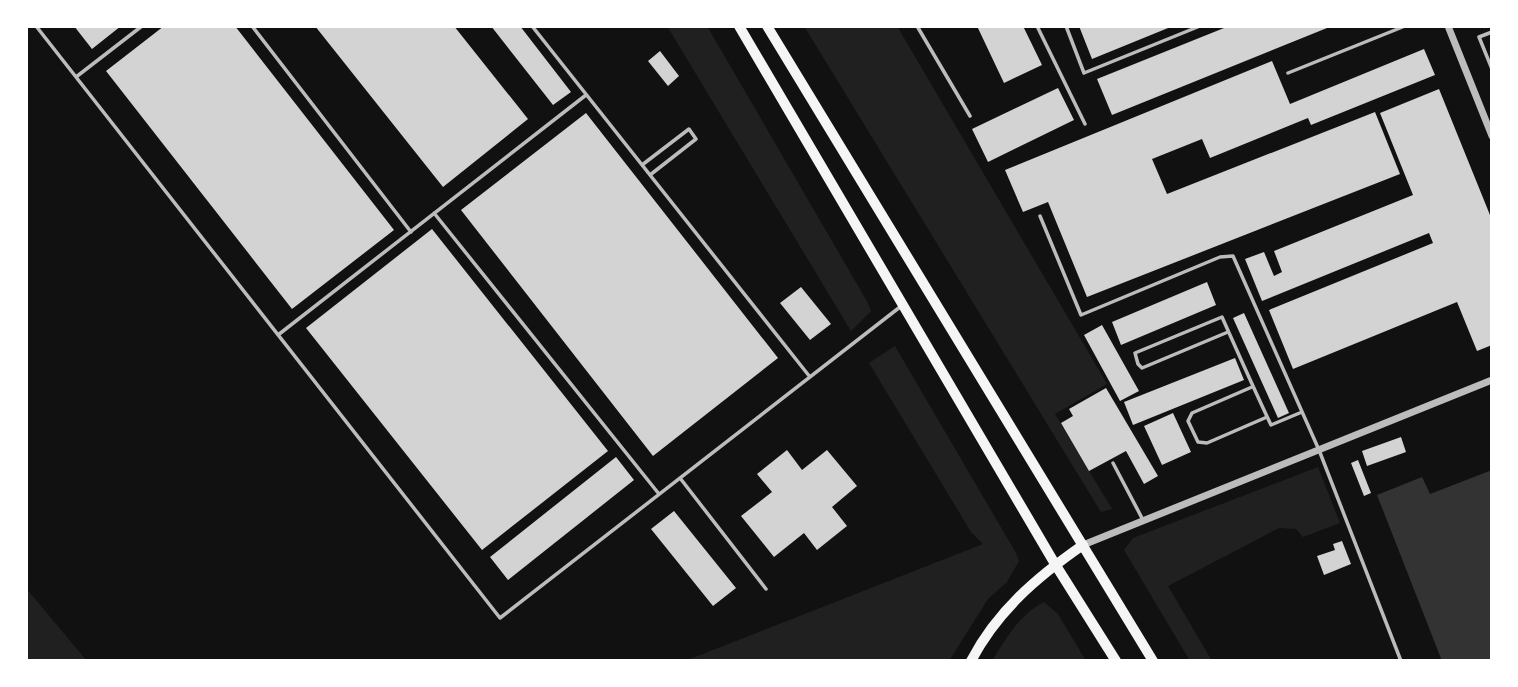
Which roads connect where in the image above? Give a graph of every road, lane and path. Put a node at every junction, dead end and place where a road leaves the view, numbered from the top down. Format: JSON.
{"nodes":[{"id":1,"x":36,"y":26,"type":"edge"},
{"id":2,"x":142,"y":26,"type":"edge"},
{"id":3,"x":252,"y":26,"type":"edge"},
{"id":4,"x":532,"y":26,"type":"edge"},
{"id":5,"x":739,"y":26,"type":"edge"},
{"id":6,"x":767,"y":26,"type":"edge"},
{"id":7,"x":918,"y":26,"type":"edge"},
{"id":8,"x":1037,"y":26,"type":"edge"},
{"id":9,"x":1066,"y":26,"type":"edge"},
{"id":10,"x":1200,"y":26,"type":"edge"},
{"id":11,"x":1405,"y":26,"type":"edge"},
{"id":12,"x":1448,"y":26,"type":"edge"},
{"id":13,"x":1492,"y":32,"type":"edge"},
{"id":14,"x":1492,"y":69,"type":"edge"},
{"id":15,"x":1288,"y":73,"type":"dead end"},
{"id":16,"x":76,"y":77,"type":"junction"},
{"id":17,"x":586,"y":95,"type":"junction"},
{"id":18,"x":970,"y":116,"type":"dead end"},
{"id":19,"x":1085,"y":124,"type":"dead end"},
{"id":20,"x":1492,"y":136,"type":"edge"},
{"id":21,"x":642,"y":165,"type":"junction"},
{"id":22,"x":650,"y":175,"type":"junction"},
{"id":23,"x":434,"y":213,"type":"junction"},
{"id":24,"x":1040,"y":216,"type":"dead end"},
{"id":25,"x":411,"y":232,"type":"junction"},
{"id":26,"x":903,"y":305,"type":"junction"},
{"id":27,"x":1228,"y":332,"type":"junction"},
{"id":28,"x":278,"y":335,"type":"junction"},
{"id":29,"x":810,"y":377,"type":"junction"},
{"id":30,"x":1492,"y":380,"type":"edge"},
{"id":31,"x":1253,"y":387,"type":"junction"},
{"id":32,"x":1302,"y":412,"type":"junction"},
{"id":33,"x":1267,"y":417,"type":"junction"},
{"id":34,"x":1319,"y":450,"type":"junction"},
{"id":35,"x":1113,"y":463,"type":"dead end"},
{"id":36,"x":680,"y":478,"type":"junction"},
{"id":37,"x":659,"y":494,"type":"junction"},
{"id":38,"x":1144,"y":521,"type":"junction"},
{"id":39,"x":1083,"y":545,"type":"junction"},
{"id":40,"x":1055,"y":565,"type":"junction"},
{"id":41,"x":766,"y":589,"type":"dead end"},
{"id":42,"x":971,"y":661,"type":"edge"},
{"id":43,"x":1116,"y":661,"type":"edge"},
{"id":44,"x":1153,"y":661,"type":"edge"},
{"id":45,"x":1401,"y":661,"type":"edge"}],
"edges":[{"from":1,"to":16,"type":"lane"},
{"from":2,"to":16,"type":"lane"},
{"from":3,"to":25,"type":"lane"},
{"from":4,"to":17,"type":"lane"},
{"from":5,"to":26,"type":"main road"},
{"from":6,"to":39,"type":"main road"},
{"from":7,"to":18,"type":"lane"},
{"from":8,"to":19,"type":"lane"},
{"from":9,"to":10,"type":"lane"},
{"from":11,"to":15,"type":"lane"},
{"from":12,"to":20,"type":"street"},
{"from":13,"to":14,"type":"lane"},
{"from":16,"to":28,"type":"lane"},
{"from":17,"to":21,"type":"lane"},
{"from":17,"to":23,"type":"lane"},
{"from":21,"to":22,"type":"lane"},
{"from":21,"to":22,"type":"lane"},
{"from":22,"to":29,"type":"lane"},
{"from":23,"to":25,"type":"lane"},
{"from":23,"to":37,"type":"lane"},
{"from":24,"to":32,"type":"lane"},
{"from":25,"to":28,"type":"lane"},
{"from":26,"to":29,"type":"lane"},
{"from":26,"to":40,"type":"main road"},
{"from":27,"to":27,"type":"lane"},
{"from":27,"to":31,"type":"lane"},
{"from":28,"to":37,"type":"lane"},
{"from":29,"to":36,"type":"lane"},
{"from":30,"to":34,"type":"street"},
{"from":31,"to":33,"type":"lane"},
{"from":31,"to":33,"type":"lane"},
{"from":32,"to":33,"type":"lane"},
{"from":32,"to":34,"type":"lane"},
{"from":34,"to":38,"type":"street"},
{"from":34,"to":45,"type":"lane"},
{"from":35,"to":38,"type":"lane"},
{"from":36,"to":37,"type":"lane"},
{"from":36,"to":41,"type":"lane"},
{"from":38,"to":39,"type":"street"},
{"from":39,"to":40,"type":"main road"},
{"from":39,"to":44,"type":"main road"},
{"from":40,"to":42,"type":"main road"},
{"from":40,"to":43,"type":"main road"}]}
